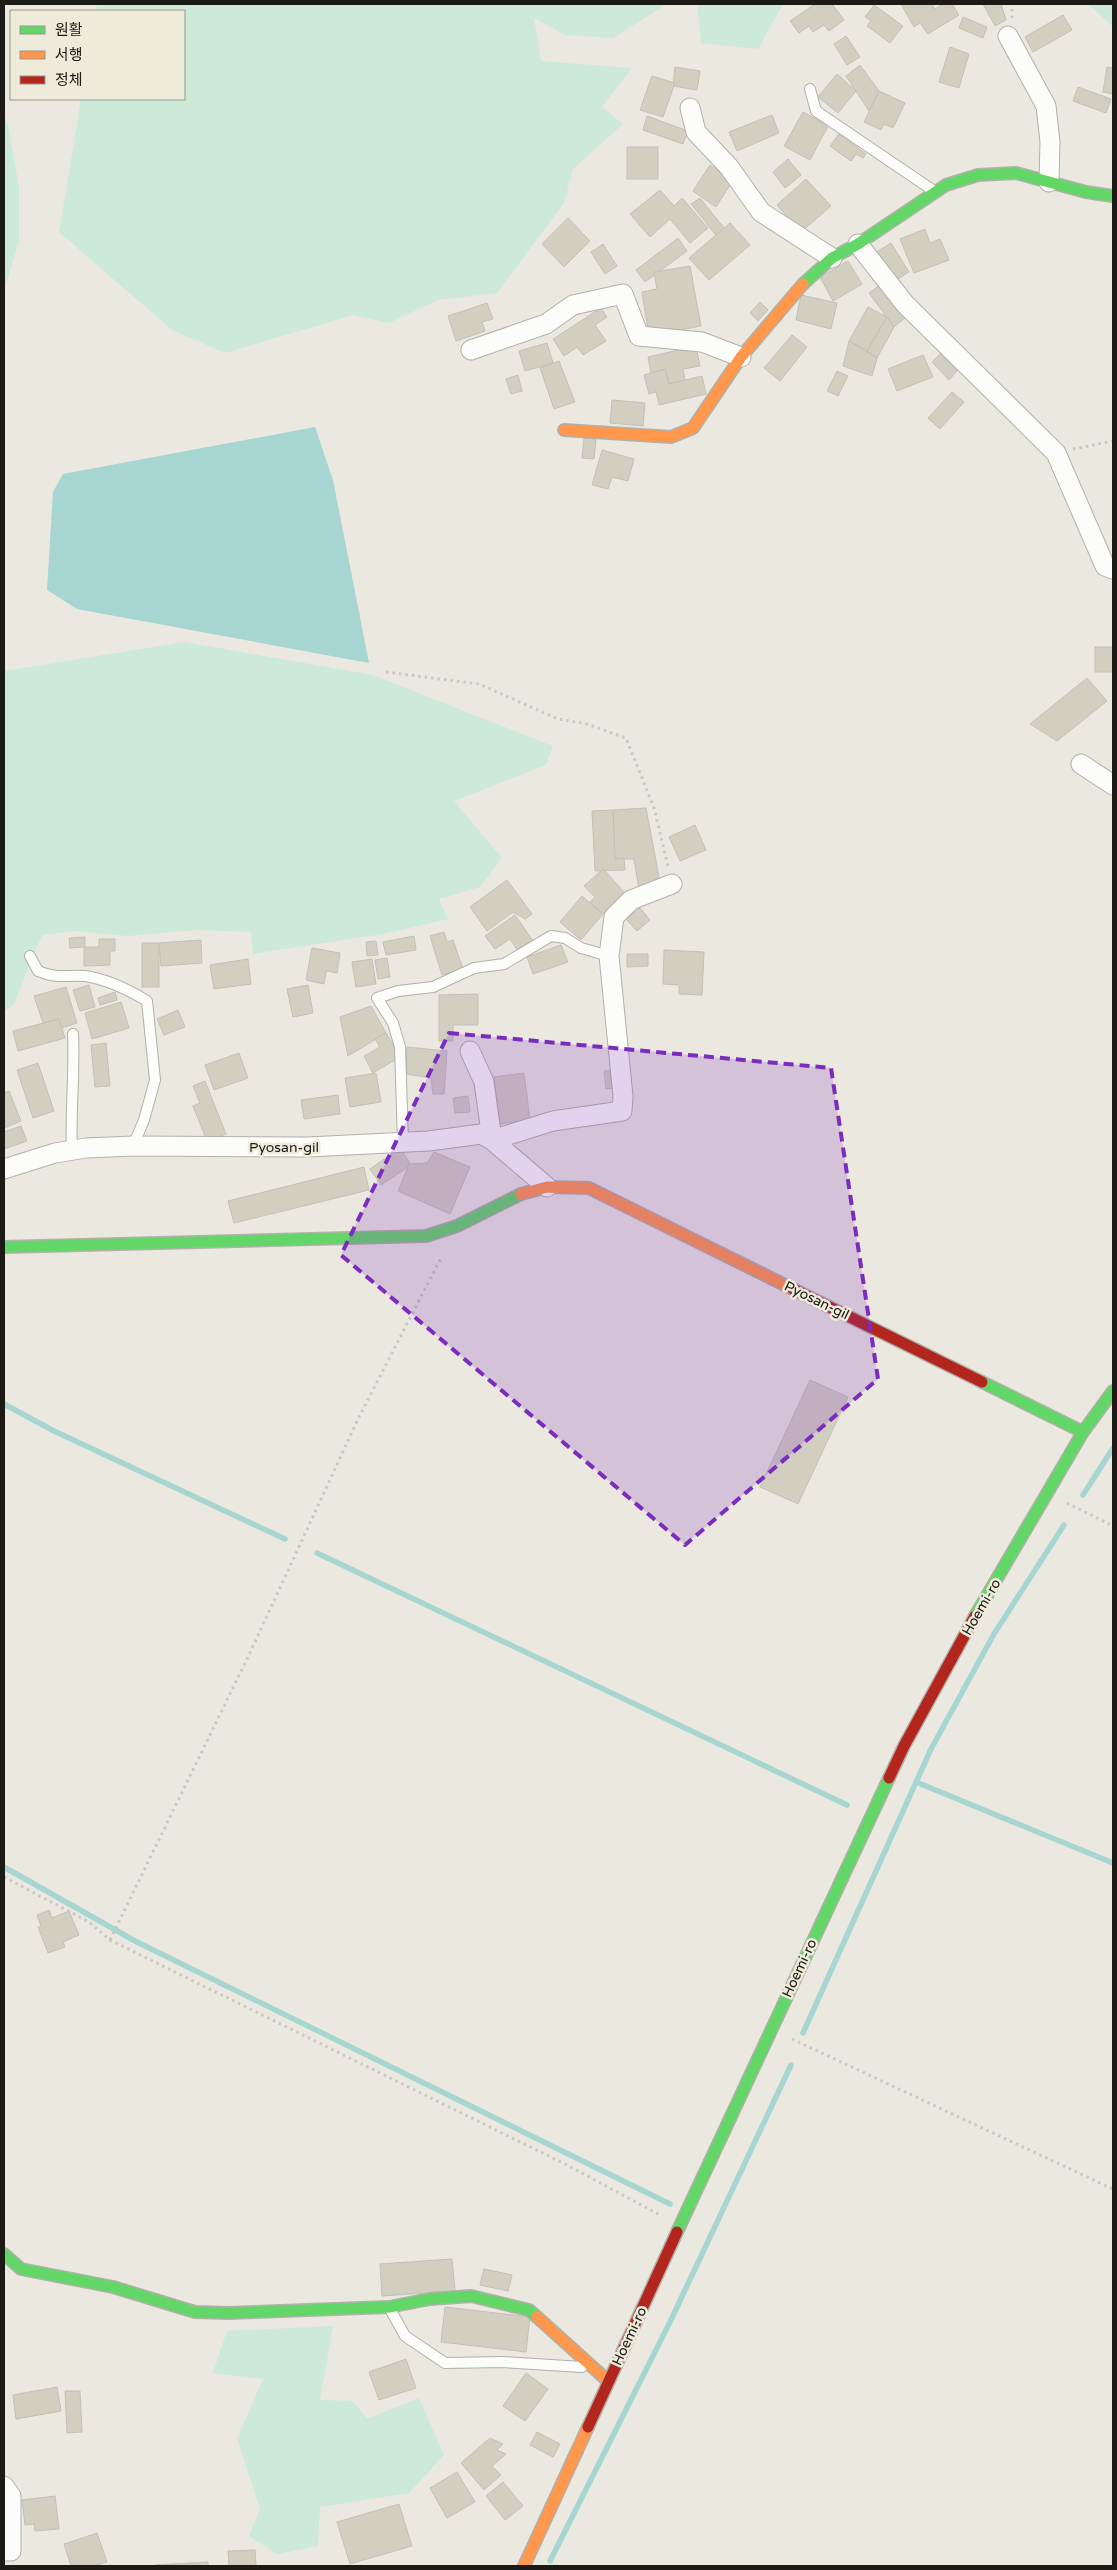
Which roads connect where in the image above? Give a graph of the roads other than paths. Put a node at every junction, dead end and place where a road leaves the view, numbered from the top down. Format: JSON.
{"nodes":[{"id":1,"x":1008,"y":36,"type":"dead end"},
{"id":2,"x":810,"y":89,"type":"dead end"},
{"id":3,"x":690,"y":108,"type":"dead end"},
{"id":4,"x":1049,"y":182,"type":"junction"},
{"id":5,"x":935,"y":191,"type":"junction"},
{"id":6,"x":1113,"y":195,"type":"edge"},
{"id":7,"x":858,"y":244,"type":"junction"},
{"id":8,"x":832,"y":258,"type":"junction"},
{"id":9,"x":471,"y":350,"type":"dead end"},
{"id":10,"x":741,"y":357,"type":"junction"},
{"id":11,"x":564,"y":430,"type":"dead end"},
{"id":12,"x":1113,"y":569,"type":"edge"},
{"id":13,"x":1081,"y":764,"type":"dead end"},
{"id":14,"x":1113,"y":785,"type":"edge"},
{"id":15,"x":672,"y":884,"type":"road end"},
{"id":16,"x":30,"y":956,"type":"dead end"},
{"id":17,"x":609,"y":956,"type":"junction"},
{"id":18,"x":74,"y":1034,"type":"dead end"},
{"id":19,"x":470,"y":1051,"type":"dead end"},
{"id":20,"x":492,"y":1140,"type":"junction"},
{"id":21,"x":403,"y":1142,"type":"junction"},
{"id":22,"x":133,"y":1146,"type":"junction"},
{"id":23,"x":72,"y":1151,"type":"junction"},
{"id":24,"x":4,"y":1169,"type":"edge"},
{"id":25,"x":547,"y":1187,"type":"junction"},
{"id":26,"x":4,"y":1247,"type":"edge"},
{"id":27,"x":1113,"y":1391,"type":"edge"},
{"id":28,"x":1083,"y":1432,"type":"junction"},
{"id":29,"x":4,"y":2254,"type":"edge"},
{"id":30,"x":388,"y":2307,"type":"junction"},
{"id":31,"x":590,"y":2367,"type":"junction"},
{"id":32,"x":608,"y":2381,"type":"junction"},
{"id":33,"x":4,"y":2486,"type":"edge"},
{"id":34,"x":9,"y":2556,"type":"edge"},
{"id":35,"x":524,"y":2566,"type":"edge"}],
"edges":[{"from":1,"to":4,"type":"street"},
{"from":2,"to":5,"type":"lane"},
{"from":3,"to":8,"type":"street"},
{"from":4,"to":5,"type":"street"},
{"from":4,"to":6,"type":"street"},
{"from":5,"to":7,"type":"street"},
{"from":7,"to":8,"type":"street"},
{"from":7,"to":12,"type":"street"},
{"from":8,"to":10,"type":"street"},
{"from":9,"to":10,"type":"street"},
{"from":10,"to":11,"type":"street"},
{"from":13,"to":14,"type":"street"},
{"from":15,"to":17,"type":"street"},
{"from":16,"to":22,"type":"lane"},
{"from":17,"to":20,"type":"street"},
{"from":17,"to":21,"type":"lane"},
{"from":18,"to":23,"type":"lane"},
{"from":19,"to":20,"type":"street"},
{"from":20,"to":21,"type":"street","name":"Pyosan-gil"},
{"from":20,"to":25,"type":"street","name":"Pyosan-gil"},
{"from":21,"to":22,"type":"street","name":"Pyosan-gil"},
{"from":22,"to":23,"type":"street","name":"Pyosan-gil"},
{"from":23,"to":24,"type":"street","name":"Pyosan-gil"},
{"from":25,"to":26,"type":"street","name":"Pyosan-gil"},
{"from":25,"to":28,"type":"street","name":"Pyosan-gil"},
{"from":27,"to":28,"type":"street","name":"Hoemi-ro"},
{"from":28,"to":32,"type":"street","name":"Hoemi-ro"},
{"from":29,"to":30,"type":"street"},
{"from":30,"to":31,"type":"street"},
{"from":30,"to":31,"type":"lane"},
{"from":31,"to":32,"type":"street"},
{"from":32,"to":35,"type":"street","name":"Hoemi-ro"},
{"from":33,"to":34,"type":"street"}]}
